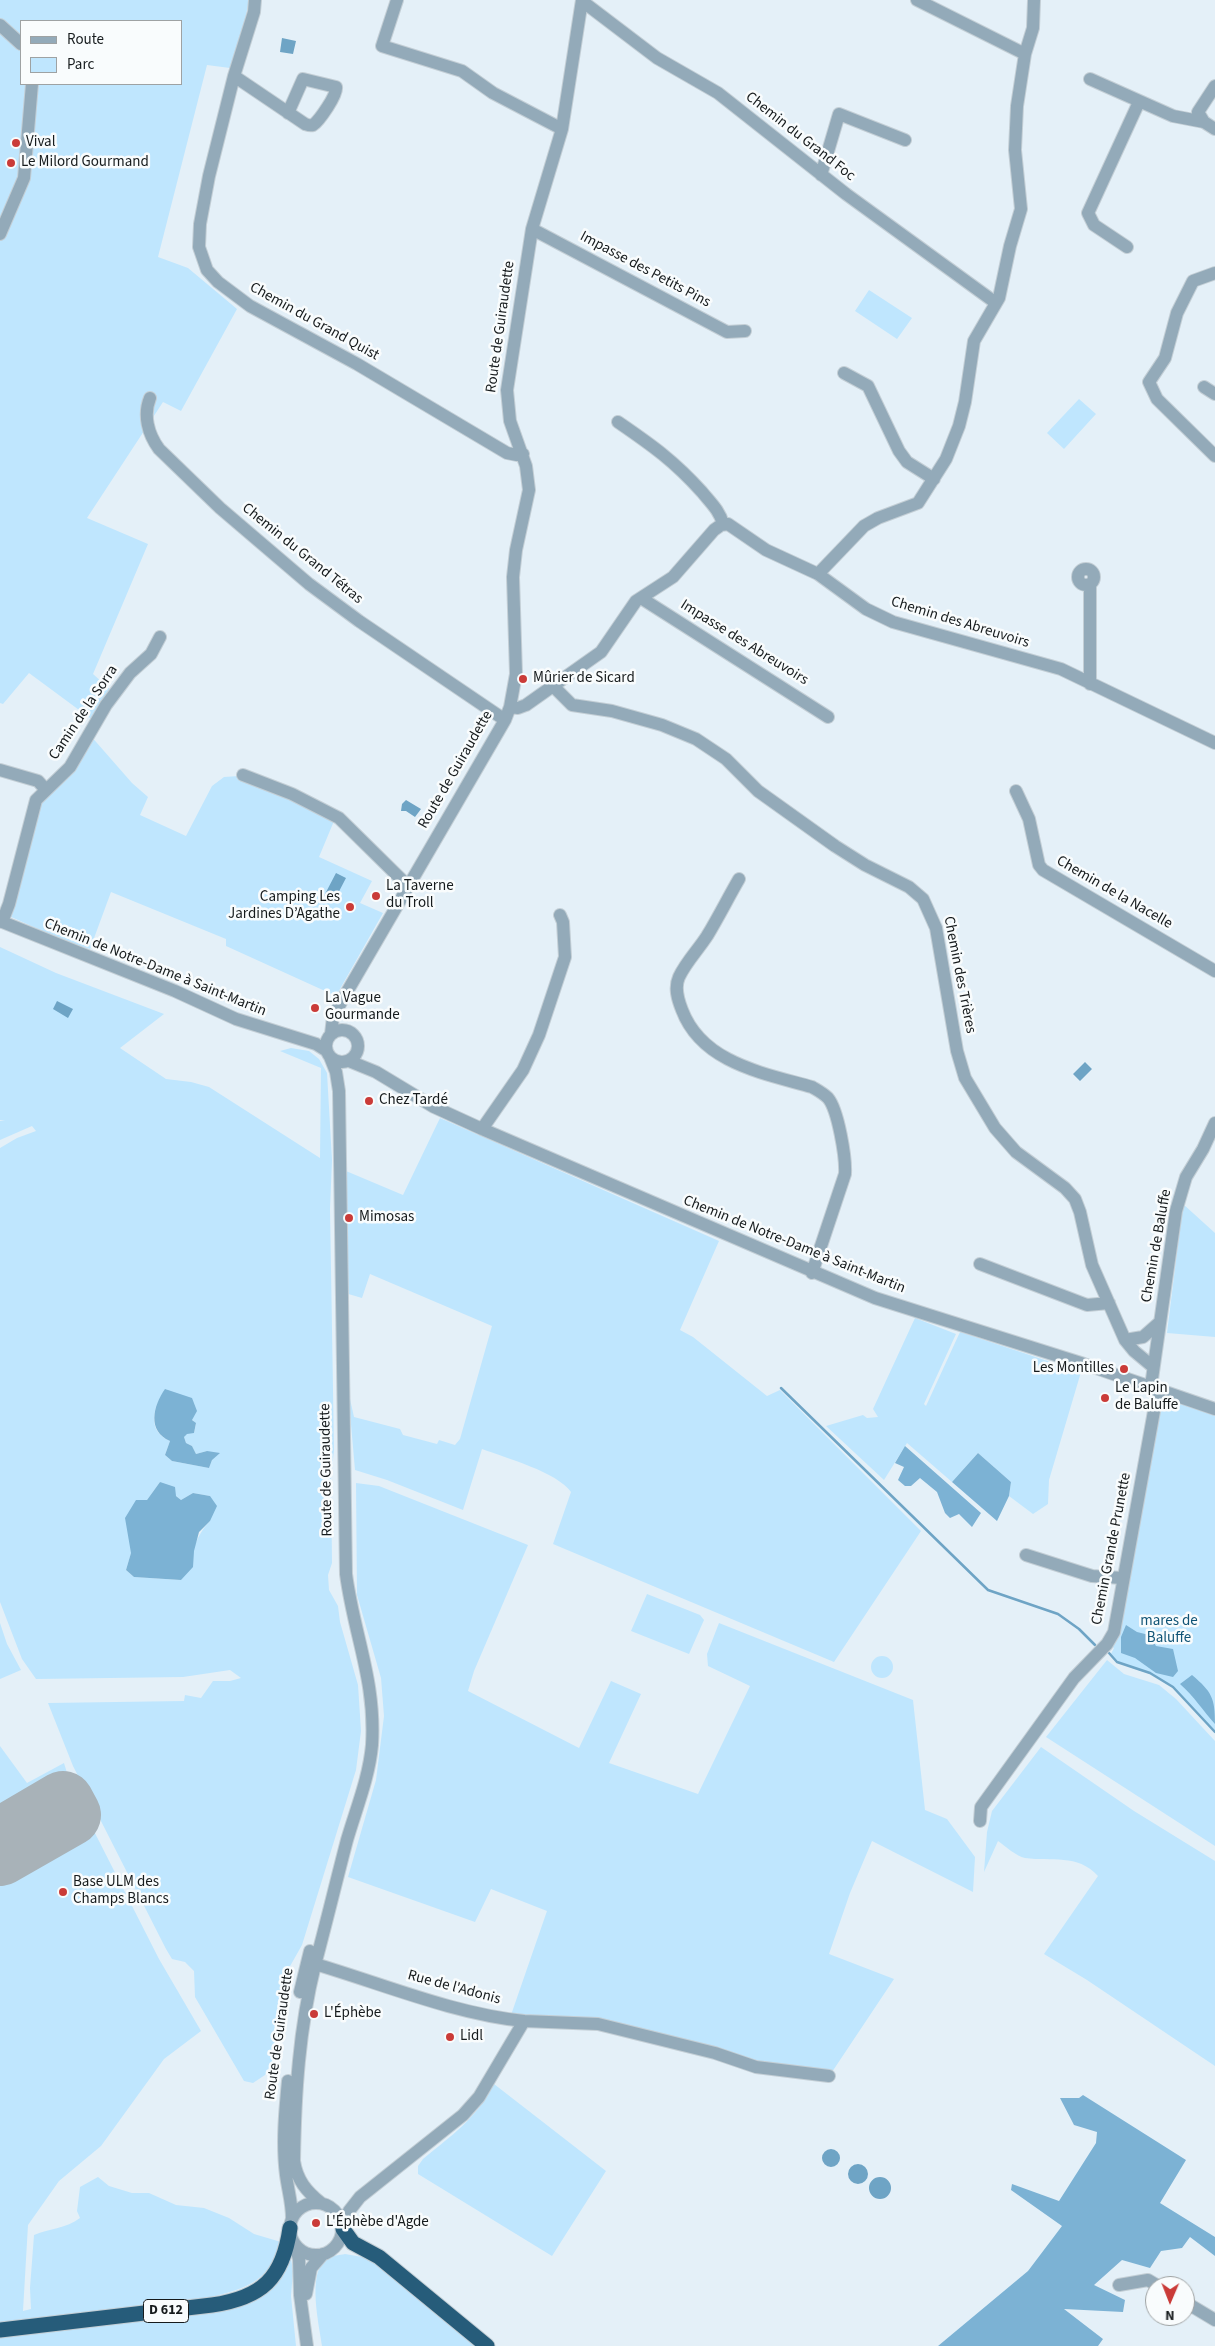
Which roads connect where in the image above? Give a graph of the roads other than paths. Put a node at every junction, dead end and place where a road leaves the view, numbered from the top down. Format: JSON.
{"nodes":[{"id":1,"x":256,"y":0,"type":"edge"},
{"id":2,"x":397,"y":0,"type":"edge"},
{"id":3,"x":582,"y":0,"type":"edge"},
{"id":4,"x":917,"y":0,"type":"edge"},
{"id":5,"x":1034,"y":0,"type":"edge"},
{"id":6,"x":0,"y":25,"type":"edge"},
{"id":7,"x":20,"y":43,"type":"edge"},
{"id":8,"x":1025,"y":54,"type":"junction"},
{"id":9,"x":234,"y":76,"type":"junction"},
{"id":10,"x":1090,"y":79,"type":"dead end"},
{"id":11,"x":32,"y":85,"type":"edge"},
{"id":12,"x":1215,"y":86,"type":"edge"},
{"id":13,"x":1139,"y":102,"type":"junction"},
{"id":14,"x":288,"y":113,"type":"dead end"},
{"id":15,"x":1209,"y":125,"type":"edge"},
{"id":16,"x":562,"y":129,"type":"junction"},
{"id":17,"x":904,"y":140,"type":"dead end"},
{"id":18,"x":821,"y":175,"type":"junction"},
{"id":19,"x":532,"y":229,"type":"junction"},
{"id":20,"x":0,"y":234,"type":"edge"},
{"id":21,"x":1128,"y":248,"type":"dead end"},
{"id":22,"x":1215,"y":273,"type":"edge"},
{"id":23,"x":996,"y":303,"type":"junction"},
{"id":24,"x":745,"y":330,"type":"dead end"},
{"id":25,"x":844,"y":373,"type":"dead end"},
{"id":26,"x":150,"y":398,"type":"dead end"},
{"id":27,"x":618,"y":422,"type":"dead end"},
{"id":28,"x":523,"y":454,"type":"junction"},
{"id":29,"x":1215,"y":456,"type":"edge"},
{"id":30,"x":934,"y":479,"type":"junction"},
{"id":31,"x":723,"y":524,"type":"junction"},
{"id":32,"x":818,"y":574,"type":"junction"},
{"id":33,"x":1090,"y":585,"type":"dead end"},
{"id":34,"x":641,"y":598,"type":"junction"},
{"id":35,"x":160,"y":637,"type":"dead end"},
{"id":36,"x":1090,"y":684,"type":"junction"},
{"id":37,"x":554,"y":686,"type":"junction"},
{"id":38,"x":510,"y":706,"type":"junction"},
{"id":39,"x":828,"y":716,"type":"dead end"},
{"id":40,"x":505,"y":720,"type":"junction"},
{"id":41,"x":1215,"y":743,"type":"edge"},
{"id":42,"x":0,"y":770,"type":"edge"},
{"id":43,"x":243,"y":775,"type":"dead end"},
{"id":44,"x":46,"y":790,"type":"junction"},
{"id":45,"x":1016,"y":791,"type":"dead end"},
{"id":46,"x":739,"y":879,"type":"dead end"},
{"id":47,"x":408,"y":886,"type":"junction"},
{"id":48,"x":560,"y":915,"type":"dead end"},
{"id":49,"x":1,"y":922,"type":"edge"},
{"id":50,"x":1215,"y":971,"type":"edge"},
{"id":51,"x":340,"y":1005,"type":"junction"},
{"id":52,"x":344,"y":1031,"type":"junction"},
{"id":53,"x":330,"y":1035,"type":"junction"},
{"id":54,"x":300,"y":1040,"type":"junction"},
{"id":55,"x":328,"y":1054,"type":"junction"},
{"id":56,"x":351,"y":1058,"type":"junction"},
{"id":57,"x":339,"y":1090,"type":"junction"},
{"id":58,"x":1215,"y":1123,"type":"edge"},
{"id":59,"x":482,"y":1129,"type":"junction"},
{"id":60,"x":980,"y":1264,"type":"dead end"},
{"id":61,"x":812,"y":1273,"type":"junction"},
{"id":62,"x":1109,"y":1304,"type":"junction"},
{"id":63,"x":1160,"y":1322,"type":"junction"},
{"id":64,"x":1125,"y":1340,"type":"junction"},
{"id":65,"x":1152,"y":1366,"type":"junction"},
{"id":66,"x":1154,"y":1388,"type":"junction"},
{"id":67,"x":1215,"y":1409,"type":"edge"},
{"id":68,"x":1026,"y":1555,"type":"dead end"},
{"id":69,"x":1122,"y":1578,"type":"junction"},
{"id":70,"x":980,"y":1821,"type":"dead end"},
{"id":71,"x":347,"y":1842,"type":"junction"},
{"id":72,"x":339,"y":1859,"type":"junction"},
{"id":73,"x":315,"y":1964,"type":"junction"},
{"id":74,"x":524,"y":2021,"type":"junction"},
{"id":75,"x":829,"y":2076,"type":"dead end"},
{"id":76,"x":360,"y":2197,"type":"junction"},
{"id":77,"x":326,"y":2204,"type":"junction"},
{"id":78,"x":291,"y":2223,"type":"junction"},
{"id":79,"x":343,"y":2227,"type":"junction"},
{"id":80,"x":296,"y":2245,"type":"junction"},
{"id":81,"x":323,"y":2254,"type":"junction"},
{"id":82,"x":1145,"y":2281,"type":"edge"},
{"id":83,"x":1119,"y":2285,"type":"dead end"},
{"id":84,"x":1195,"y":2308,"type":"edge"},
{"id":85,"x":1215,"y":2320,"type":"edge"},
{"id":86,"x":0,"y":2330,"type":"edge"},
{"id":87,"x":308,"y":2346,"type":"edge"},
{"id":88,"x":487,"y":2346,"type":"edge"}],
"edges":[{"from":1,"to":9,"type":"street","name":"Chemin du Grand Quist"},
{"from":2,"to":16,"type":"street"},
{"from":3,"to":16,"type":"street","name":"Route de Guiraudette"},
{"from":3,"to":18,"type":"street","name":"Chemin du Grand Foc"},
{"from":4,"to":8,"type":"street"},
{"from":5,"to":8,"type":"street"},
{"from":6,"to":7,"type":"street"},
{"from":8,"to":23,"type":"street"},
{"from":9,"to":14,"type":"street"},
{"from":9,"to":28,"type":"street","name":"Chemin du Grand Quist"},
{"from":10,"to":13,"type":"street"},
{"from":11,"to":20,"type":"street"},
{"from":12,"to":15,"type":"street"},
{"from":13,"to":15,"type":"street"},
{"from":13,"to":21,"type":"street"},
{"from":16,"to":19,"type":"street","name":"Route de Guiraudette"},
{"from":17,"to":18,"type":"street"},
{"from":18,"to":23,"type":"street","name":"Chemin du Grand Foc"},
{"from":19,"to":24,"type":"street","name":"Impasse des Petits Pins"},
{"from":19,"to":28,"type":"street","name":"Route de Guiraudette"},
{"from":22,"to":29,"type":"street"},
{"from":23,"to":30,"type":"street"},
{"from":25,"to":30,"type":"street"},
{"from":26,"to":40,"type":"street","name":"Chemin du Grand Tétras"},
{"from":27,"to":31,"type":"street"},
{"from":28,"to":38,"type":"street","name":"Route de Guiraudette"},
{"from":30,"to":32,"type":"street"},
{"from":31,"to":32,"type":"street","name":"Chemin des Abreuvoirs"},
{"from":31,"to":34,"type":"street"},
{"from":32,"to":36,"type":"street","name":"Chemin des Abreuvoirs"},
{"from":33,"to":36,"type":"street"},
{"from":34,"to":37,"type":"street"},
{"from":34,"to":39,"type":"street","name":"Impasse des Abreuvoirs"},
{"from":35,"to":44,"type":"street","name":"Camin de la Sorra"},
{"from":36,"to":41,"type":"street","name":"Chemin des Abreuvoirs"},
{"from":37,"to":38,"type":"street"},
{"from":37,"to":62,"type":"street","name":"Chemin des Trières"},
{"from":38,"to":40,"type":"street","name":"Route de Guiraudette"},
{"from":40,"to":47,"type":"street","name":"Route de Guiraudette"},
{"from":42,"to":44,"type":"street"},
{"from":43,"to":47,"type":"street"},
{"from":44,"to":49,"type":"street","name":"Camin de la Sorra"},
{"from":45,"to":50,"type":"street","name":"Chemin de la Nacelle"},
{"from":46,"to":61,"type":"street"},
{"from":47,"to":51,"type":"street","name":"Route de Guiraudette"},
{"from":48,"to":59,"type":"street"},
{"from":49,"to":54,"type":"street","name":"Chemin de Notre-Dame à Saint-Martin"},
{"from":51,"to":52,"type":"street"},
{"from":51,"to":53,"type":"street","name":"Route de Guiraudette"},
{"from":52,"to":53,"type":"street"},
{"from":52,"to":56,"type":"street"},
{"from":53,"to":54,"type":"street","name":"Chemin de Notre-Dame à Saint-Martin"},
{"from":53,"to":55,"type":"street"},
{"from":54,"to":55,"type":"street","name":"Chemin de Notre-Dame à Saint-Martin"},
{"from":55,"to":56,"type":"street"},
{"from":55,"to":57,"type":"street","name":"Route de Guiraudette"},
{"from":56,"to":57,"type":"street","name":"Route de Guiraudette"},
{"from":56,"to":59,"type":"street","name":"Chemin de Notre-Dame à Saint-Martin"},
{"from":57,"to":71,"type":"street","name":"Route de Guiraudette"},
{"from":58,"to":63,"type":"street","name":"Chemin de Baluffe"},
{"from":59,"to":61,"type":"street","name":"Chemin de Notre-Dame à Saint-Martin"},
{"from":60,"to":62,"type":"street"},
{"from":61,"to":66,"type":"street","name":"Chemin de Notre-Dame à Saint-Martin"},
{"from":62,"to":64,"type":"street","name":"Chemin des Trières"},
{"from":63,"to":64,"type":"street","name":"Chemin de Baluffe"},
{"from":63,"to":65,"type":"street","name":"Chemin de Baluffe"},
{"from":64,"to":65,"type":"street","name":"Chemin des Trières"},
{"from":65,"to":66,"type":"street","name":"Chemin de Baluffe"},
{"from":66,"to":67,"type":"street","name":"Chemin de Notre-Dame à Saint-Martin"},
{"from":66,"to":69,"type":"street","name":"Chemin Grande Prunette"},
{"from":68,"to":69,"type":"street"},
{"from":69,"to":70,"type":"street","name":"Chemin Grande Prunette"},
{"from":71,"to":72,"type":"street","name":"Route de Guiraudette"},
{"from":71,"to":73,"type":"street","name":"Route de Guiraudette"},
{"from":72,"to":73,"type":"street","name":"Route de Guiraudette"},
{"from":72,"to":78,"type":"street","name":"Route de Guiraudette"},
{"from":73,"to":74,"type":"street","name":"Rue de l'Adonis"},
{"from":73,"to":77,"type":"street","name":"Route de Guiraudette"},
{"from":74,"to":75,"type":"street","name":"Rue de l'Adonis"},
{"from":74,"to":76,"type":"street"},
{"from":76,"to":77,"type":"street"},
{"from":76,"to":79,"type":"street"},
{"from":77,"to":78,"type":"street"},
{"from":77,"to":79,"type":"street"},
{"from":78,"to":80,"type":"street"},
{"from":78,"to":86,"type":"highway","number":"D 612"},
{"from":79,"to":81,"type":"street"},
{"from":79,"to":88,"type":"highway"},
{"from":80,"to":81,"type":"street"},
{"from":80,"to":87,"type":"street"},
{"from":81,"to":87,"type":"street"},
{"from":82,"to":83,"type":"street"},
{"from":84,"to":85,"type":"street"}]}
